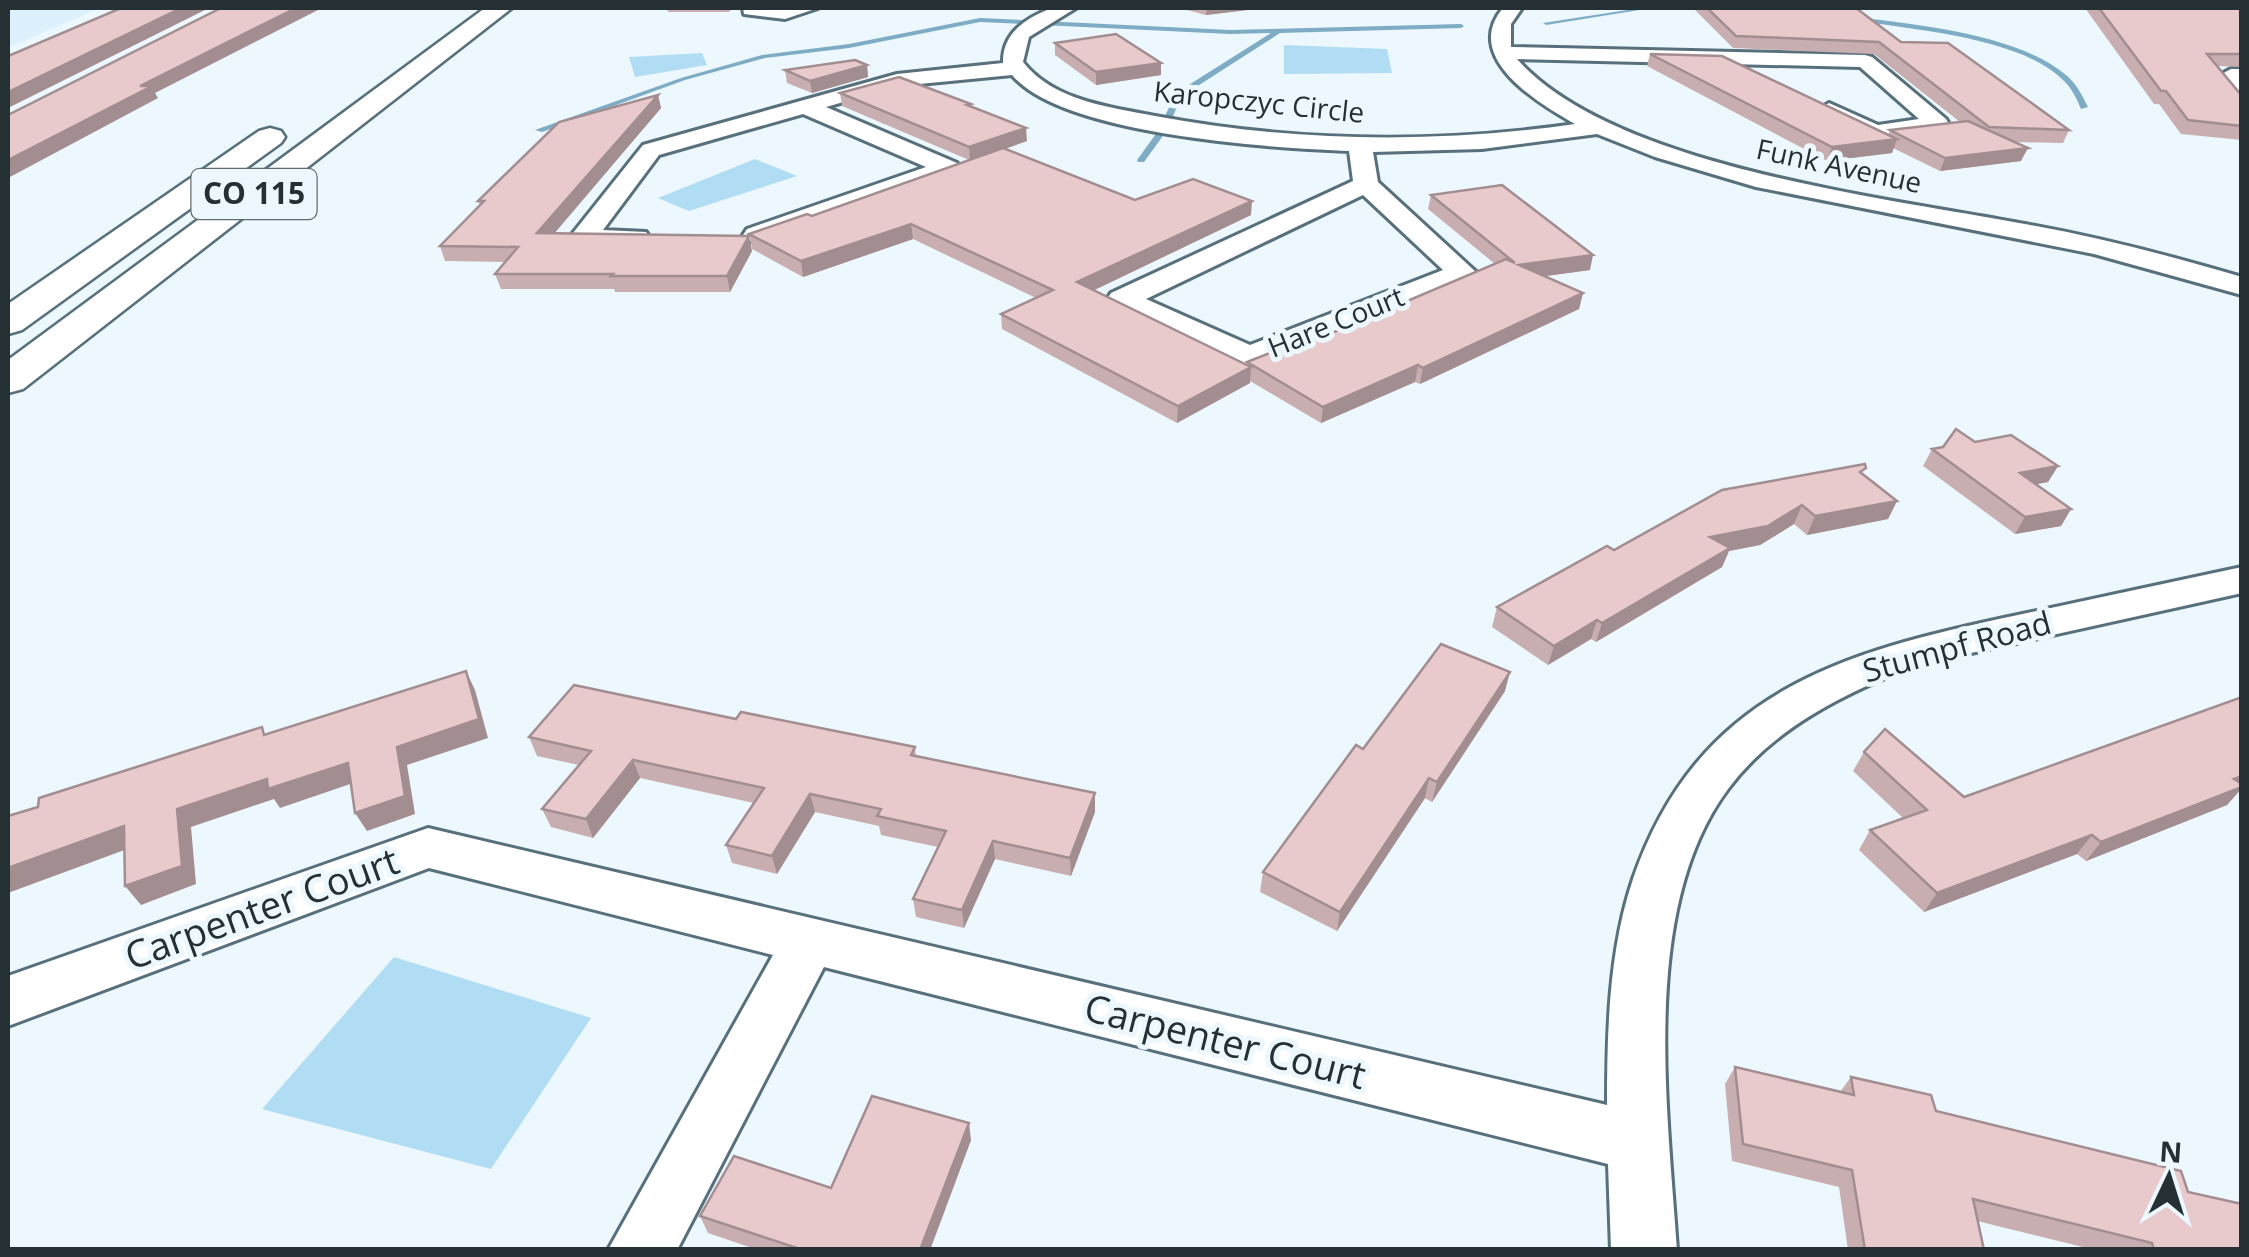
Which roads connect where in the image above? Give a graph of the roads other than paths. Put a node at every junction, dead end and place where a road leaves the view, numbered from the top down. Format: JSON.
{"nodes":[{"id":1,"x":452,"y":8,"type":"edge"},
{"id":2,"x":500,"y":8,"type":"edge"},
{"id":3,"x":753,"y":8,"type":"edge"},
{"id":4,"x":809,"y":8,"type":"edge"},
{"id":5,"x":1067,"y":8,"type":"edge"},
{"id":6,"x":1513,"y":8,"type":"edge"},
{"id":7,"x":410,"y":38,"type":"dead end"},
{"id":8,"x":1502,"y":52,"type":"junction"},
{"id":9,"x":1723,"y":58,"type":"junction"},
{"id":10,"x":1016,"y":68,"type":"junction"},
{"id":11,"x":2242,"y":75,"type":"edge"},
{"id":12,"x":1765,"y":79,"type":"edge"},
{"id":13,"x":2242,"y":87,"type":"edge"},
{"id":14,"x":1813,"y":102,"type":"edge"},
{"id":15,"x":804,"y":106,"type":"junction"},
{"id":16,"x":288,"y":124,"type":"dead end"},
{"id":17,"x":1599,"y":127,"type":"junction"},
{"id":18,"x":1360,"y":144,"type":"junction"},
{"id":19,"x":1366,"y":184,"type":"junction"},
{"id":20,"x":657,"y":238,"type":"edge"},
{"id":21,"x":730,"y":238,"type":"edge"},
{"id":22,"x":2242,"y":286,"type":"edge"},
{"id":23,"x":8,"y":322,"type":"edge"},
{"id":24,"x":8,"y":380,"type":"edge"},
{"id":25,"x":2242,"y":580,"type":"edge"},
{"id":26,"x":810,"y":942,"type":"junction"},
{"id":27,"x":8,"y":1001,"type":"edge"},
{"id":28,"x":1640,"y":1142,"type":"junction"},
{"id":29,"x":641,"y":1250,"type":"edge"},
{"id":30,"x":1644,"y":1250,"type":"edge"}],
"edges":[{"from":1,"to":7,"type":"highway"},
{"from":2,"to":24,"type":"highway","number":"CO 115"},
{"from":3,"to":4,"type":"street"},
{"from":5,"to":10,"type":"street"},
{"from":6,"to":8,"type":"street"},
{"from":8,"to":9,"type":"street"},
{"from":8,"to":17,"type":"street","name":"Funk Avenue"},
{"from":9,"to":12,"type":"street"},
{"from":9,"to":14,"type":"street"},
{"from":10,"to":15,"type":"street"},
{"from":10,"to":18,"type":"street","name":"Karopczyc Circle"},
{"from":11,"to":13,"type":"street"},
{"from":15,"to":20,"type":"street"},
{"from":15,"to":21,"type":"street"},
{"from":16,"to":23,"type":"highway","number":"CO 115"},
{"from":17,"to":18,"type":"street","name":"Karopczyc Circle"},
{"from":17,"to":22,"type":"street","name":"Funk Avenue"},
{"from":18,"to":19,"type":"street"},
{"from":19,"to":19,"type":"street","name":"Hare Court"},
{"from":25,"to":28,"type":"street","name":"Stumpf Road"},
{"from":26,"to":27,"type":"street","name":"Carpenter Court"},
{"from":26,"to":28,"type":"street","name":"Carpenter Court"},
{"from":26,"to":29,"type":"street"},
{"from":28,"to":30,"type":"street","name":"Stumpf Road"}]}
